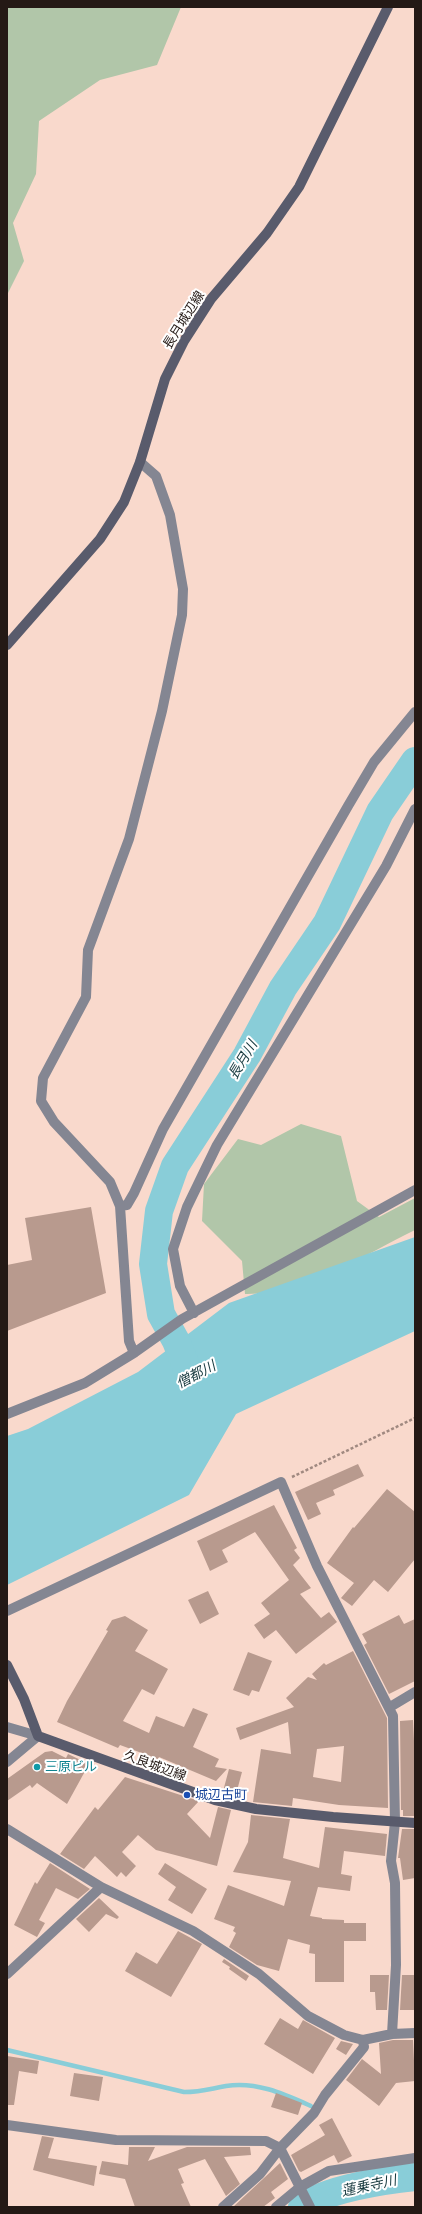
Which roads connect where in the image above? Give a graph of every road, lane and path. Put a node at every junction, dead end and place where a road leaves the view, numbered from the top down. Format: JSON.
{"nodes":[{"id":1,"x":388,"y":7,"type":"edge"},
{"id":2,"x":140,"y":462,"type":"junction"},
{"id":3,"x":7,"y":644,"type":"edge"},
{"id":4,"x":415,"y":712,"type":"edge"},
{"id":5,"x":415,"y":809,"type":"edge"},
{"id":6,"x":415,"y":1190,"type":"edge"},
{"id":7,"x":120,"y":1206,"type":"junction"},
{"id":8,"x":194,"y":1313,"type":"junction"},
{"id":9,"x":138,"y":1350,"type":"junction"},
{"id":10,"x":7,"y":1414,"type":"edge"},
{"id":11,"x":415,"y":1418,"type":"edge"},
{"id":12,"x":281,"y":1482,"type":"junction"},
{"id":13,"x":7,"y":1610,"type":"edge"},
{"id":14,"x":7,"y":1665,"type":"edge"},
{"id":15,"x":415,"y":1692,"type":"edge"},
{"id":16,"x":390,"y":1707,"type":"junction"},
{"id":17,"x":7,"y":1727,"type":"edge"},
{"id":18,"x":38,"y":1736,"type":"junction"},
{"id":19,"x":7,"y":1762,"type":"edge"},
{"id":20,"x":395,"y":1822,"type":"junction"},
{"id":21,"x":415,"y":1823,"type":"edge"},
{"id":22,"x":7,"y":1830,"type":"edge"},
{"id":23,"x":101,"y":1887,"type":"junction"},
{"id":24,"x":7,"y":1974,"type":"edge"},
{"id":25,"x":415,"y":2033,"type":"edge"},
{"id":26,"x":392,"y":2034,"type":"junction"},
{"id":27,"x":363,"y":2040,"type":"junction"},
{"id":28,"x":7,"y":2125,"type":"edge"},
{"id":29,"x":280,"y":2148,"type":"junction"},
{"id":30,"x":415,"y":2158,"type":"edge"},
{"id":31,"x":300,"y":2187,"type":"junction"},
{"id":32,"x":223,"y":2207,"type":"edge"},
{"id":33,"x":276,"y":2207,"type":"edge"},
{"id":34,"x":310,"y":2207,"type":"edge"}],
"edges":[{"from":1,"to":2,"type":"main road","name":"長月城辺線"},
{"from":2,"to":3,"type":"main road","name":"長月城辺線"},
{"from":2,"to":7,"type":"street"},
{"from":4,"to":7,"type":"street"},
{"from":5,"to":8,"type":"street"},
{"from":6,"to":8,"type":"street"},
{"from":7,"to":9,"type":"street"},
{"from":8,"to":9,"type":"street"},
{"from":9,"to":10,"type":"street"},
{"from":11,"to":12,"type":"path"},
{"from":12,"to":13,"type":"street"},
{"from":12,"to":16,"type":"street"},
{"from":14,"to":18,"type":"main road"},
{"from":15,"to":16,"type":"street"},
{"from":16,"to":20,"type":"street"},
{"from":17,"to":18,"type":"street"},
{"from":18,"to":19,"type":"street"},
{"from":18,"to":20,"type":"main road","name":"久良城辺線"},
{"from":20,"to":21,"type":"main road","name":"久良城辺線"},
{"from":20,"to":26,"type":"street"},
{"from":22,"to":23,"type":"street"},
{"from":23,"to":24,"type":"street"},
{"from":23,"to":27,"type":"street"},
{"from":25,"to":26,"type":"street"},
{"from":26,"to":27,"type":"street"},
{"from":27,"to":29,"type":"street"},
{"from":28,"to":29,"type":"street"},
{"from":29,"to":31,"type":"street"},
{"from":29,"to":32,"type":"street"},
{"from":30,"to":31,"type":"street"},
{"from":31,"to":33,"type":"street"},
{"from":31,"to":34,"type":"street"}]}
